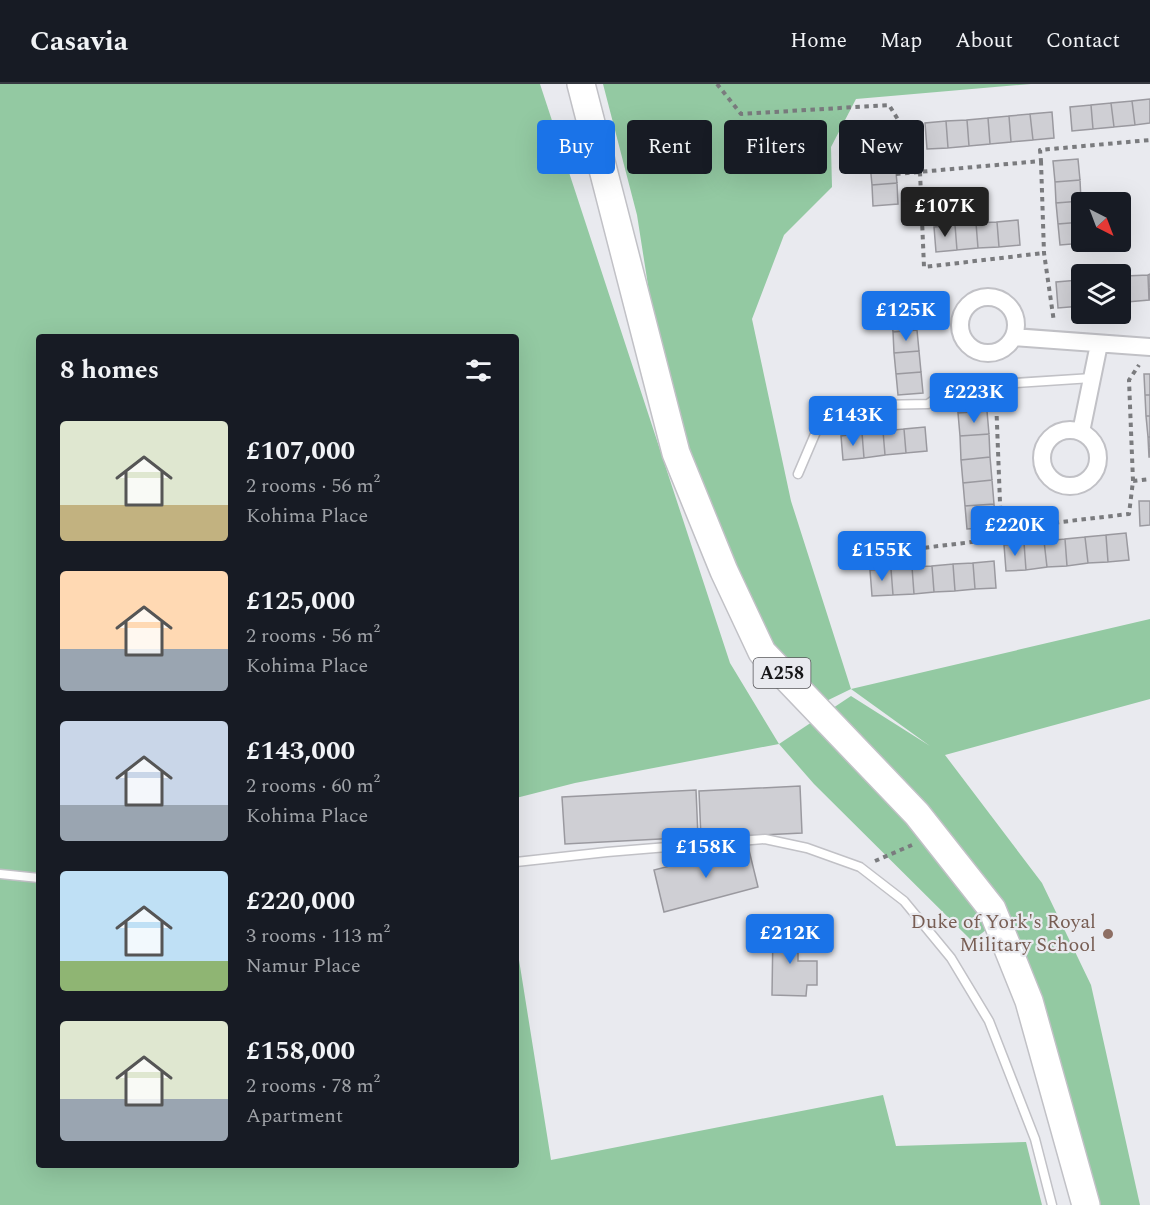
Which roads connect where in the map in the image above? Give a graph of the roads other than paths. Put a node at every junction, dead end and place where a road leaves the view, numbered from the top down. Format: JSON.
{"nodes":[{"id":1,"x":581,"y":84,"type":"edge"},
{"id":2,"x":1014,"y":337,"type":"dead end"},
{"id":3,"x":1098,"y":344,"type":"junction"},
{"id":4,"x":1150,"y":347,"type":"edge"},
{"id":5,"x":1092,"y":378,"type":"junction"},
{"id":6,"x":1081,"y":432,"type":"dead end"},
{"id":7,"x":798,"y":474,"type":"dead end"},
{"id":8,"x":519,"y":862,"type":"edge"},
{"id":9,"x":0,"y":874,"type":"edge"},
{"id":10,"x":36,"y":878,"type":"edge"},
{"id":11,"x":1052,"y":1205,"type":"edge"},
{"id":12,"x":1086,"y":1205,"type":"edge"}],
"edges":[{"from":1,"to":12,"type":"main road","number":"A258"},
{"from":2,"to":3,"type":"street"},
{"from":3,"to":4,"type":"street"},
{"from":3,"to":5,"type":"street"},
{"from":5,"to":6,"type":"street"},
{"from":5,"to":7,"type":"lane"},
{"from":8,"to":11,"type":"lane"},
{"from":9,"to":10,"type":"lane"}]}
